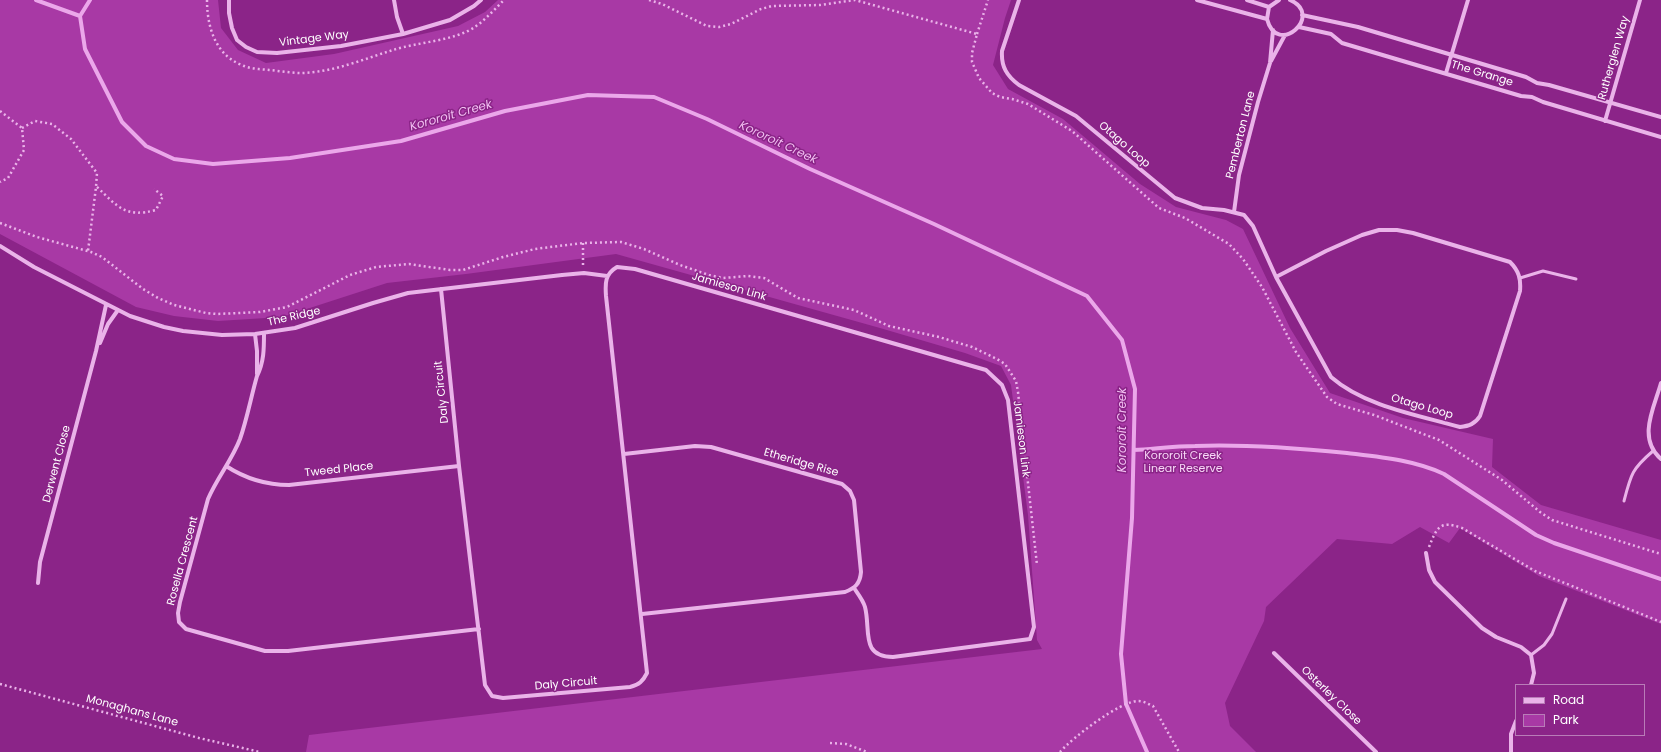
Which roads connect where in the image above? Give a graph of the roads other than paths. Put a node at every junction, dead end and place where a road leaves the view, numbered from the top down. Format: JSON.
{"nodes":[{"id":1,"x":229,"y":0,"type":"edge"},
{"id":2,"x":394,"y":0,"type":"edge"},
{"id":3,"x":481,"y":0,"type":"edge"},
{"id":4,"x":1018,"y":0,"type":"edge"},
{"id":5,"x":1197,"y":0,"type":"edge"},
{"id":6,"x":1247,"y":0,"type":"edge"},
{"id":7,"x":1279,"y":0,"type":"edge"},
{"id":8,"x":1290,"y":0,"type":"edge"},
{"id":9,"x":1468,"y":0,"type":"edge"},
{"id":10,"x":1640,"y":0,"type":"edge"},
{"id":11,"x":1296,"y":2,"type":"edge"},
{"id":12,"x":1269,"y":7,"type":"junction"},
{"id":13,"x":1302,"y":15,"type":"junction"},
{"id":14,"x":1267,"y":19,"type":"junction"},
{"id":15,"x":1299,"y":27,"type":"junction"},
{"id":16,"x":1273,"y":30,"type":"junction"},
{"id":17,"x":402,"y":34,"type":"junction"},
{"id":18,"x":1285,"y":35,"type":"junction"},
{"id":19,"x":1451,"y":55,"type":"junction"},
{"id":20,"x":1270,"y":63,"type":"junction"},
{"id":21,"x":1446,"y":73,"type":"junction"},
{"id":22,"x":1610,"y":102,"type":"junction"},
{"id":23,"x":1661,"y":117,"type":"edge"},
{"id":24,"x":1605,"y":121,"type":"junction"},
{"id":25,"x":1661,"y":137,"type":"edge"},
{"id":26,"x":1234,"y":212,"type":"junction"},
{"id":27,"x":0,"y":246,"type":"edge"},
{"id":28,"x":607,"y":276,"type":"junction"},
{"id":29,"x":1276,"y":277,"type":"junction"},
{"id":30,"x":1520,"y":278,"type":"junction"},
{"id":31,"x":1576,"y":279,"type":"dead end"},
{"id":32,"x":441,"y":289,"type":"junction"},
{"id":33,"x":106,"y":305,"type":"junction"},
{"id":34,"x":118,"y":310,"type":"junction"},
{"id":35,"x":264,"y":333,"type":"junction"},
{"id":36,"x":255,"y":334,"type":"junction"},
{"id":37,"x":96,"y":350,"type":"junction"},
{"id":38,"x":257,"y":376,"type":"junction"},
{"id":39,"x":1661,"y":383,"type":"edge"},
{"id":40,"x":1653,"y":450,"type":"junction"},
{"id":41,"x":624,"y":454,"type":"junction"},
{"id":42,"x":1661,"y":459,"type":"edge"},
{"id":43,"x":226,"y":466,"type":"junction"},
{"id":44,"x":459,"y":466,"type":"junction"},
{"id":45,"x":1624,"y":501,"type":"dead end"},
{"id":46,"x":1426,"y":553,"type":"road end"},
{"id":47,"x":38,"y":583,"type":"dead end"},
{"id":48,"x":854,"y":588,"type":"junction"},
{"id":49,"x":1566,"y":599,"type":"dead end"},
{"id":50,"x":642,"y":614,"type":"junction"},
{"id":51,"x":479,"y":629,"type":"junction"},
{"id":52,"x":1274,"y":653,"type":"dead end"},
{"id":53,"x":1531,"y":654,"type":"junction"},
{"id":54,"x":1531,"y":684,"type":"edge"},
{"id":55,"x":1515,"y":724,"type":"edge"},
{"id":56,"x":1376,"y":752,"type":"edge"},
{"id":57,"x":1511,"y":752,"type":"edge"}],
"edges":[{"from":1,"to":17,"type":"street","name":"Vintage Way"},
{"from":2,"to":17,"type":"street"},
{"from":3,"to":17,"type":"street"},
{"from":4,"to":26,"type":"street","name":"Otago Loop"},
{"from":5,"to":14,"type":"street"},
{"from":6,"to":12,"type":"street"},
{"from":7,"to":12,"type":"street"},
{"from":8,"to":11,"type":"street"},
{"from":9,"to":19,"type":"street"},
{"from":10,"to":22,"type":"street","name":"Rutherglen Way"},
{"from":11,"to":13,"type":"street"},
{"from":12,"to":14,"type":"street"},
{"from":13,"to":15,"type":"street"},
{"from":13,"to":19,"type":"street","name":"The Grange"},
{"from":14,"to":16,"type":"street"},
{"from":15,"to":18,"type":"street"},
{"from":15,"to":21,"type":"street","name":"The Grange"},
{"from":16,"to":18,"type":"street"},
{"from":16,"to":20,"type":"street","name":"Pemberton Lane"},
{"from":18,"to":20,"type":"street","name":"Pemberton Lane"},
{"from":19,"to":21,"type":"street"},
{"from":19,"to":22,"type":"street","name":"The Grange"},
{"from":20,"to":26,"type":"street","name":"Pemberton Lane"},
{"from":21,"to":24,"type":"street","name":"The Grange"},
{"from":22,"to":23,"type":"street","name":"The Grange"},
{"from":22,"to":24,"type":"street","name":"Rutherglen Way"},
{"from":24,"to":25,"type":"street","name":"The Grange"},
{"from":26,"to":29,"type":"street","name":"Otago Loop"},
{"from":27,"to":33,"type":"street","name":"The Ridge"},
{"from":28,"to":32,"type":"street","name":"The Ridge"},
{"from":28,"to":41,"type":"street","name":"Daly Circuit"},
{"from":28,"to":48,"type":"street","name":"Jamieson Link"},
{"from":29,"to":30,"type":"street"},
{"from":29,"to":30,"type":"street","name":"Otago Loop"},
{"from":30,"to":31,"type":"lane"},
{"from":32,"to":35,"type":"street","name":"The Ridge"},
{"from":32,"to":44,"type":"street","name":"Daly Circuit"},
{"from":33,"to":34,"type":"street","name":"The Ridge"},
{"from":33,"to":37,"type":"street","name":"Derwent Close"},
{"from":34,"to":36,"type":"street","name":"The Ridge"},
{"from":34,"to":37,"type":"street","name":"Derwent Close"},
{"from":35,"to":36,"type":"street","name":"The Ridge"},
{"from":35,"to":38,"type":"street","name":"Rosella Crescent"},
{"from":36,"to":38,"type":"street","name":"Rosella Crescent"},
{"from":37,"to":47,"type":"street","name":"Derwent Close"},
{"from":38,"to":43,"type":"street","name":"Rosella Crescent"},
{"from":39,"to":40,"type":"street"},
{"from":40,"to":42,"type":"street"},
{"from":40,"to":45,"type":"lane"},
{"from":41,"to":48,"type":"street","name":"Etheridge Rise"},
{"from":41,"to":50,"type":"street","name":"Daly Circuit"},
{"from":43,"to":44,"type":"street","name":"Tweed Place"},
{"from":43,"to":51,"type":"street","name":"Rosella Crescent"},
{"from":44,"to":51,"type":"street","name":"Daly Circuit"},
{"from":46,"to":53,"type":"street"},
{"from":48,"to":50,"type":"street"},
{"from":49,"to":53,"type":"lane"},
{"from":50,"to":51,"type":"street","name":"Daly Circuit"},
{"from":52,"to":56,"type":"street","name":"Osterley Close"},
{"from":53,"to":54,"type":"street"},
{"from":55,"to":57,"type":"street"}]}
